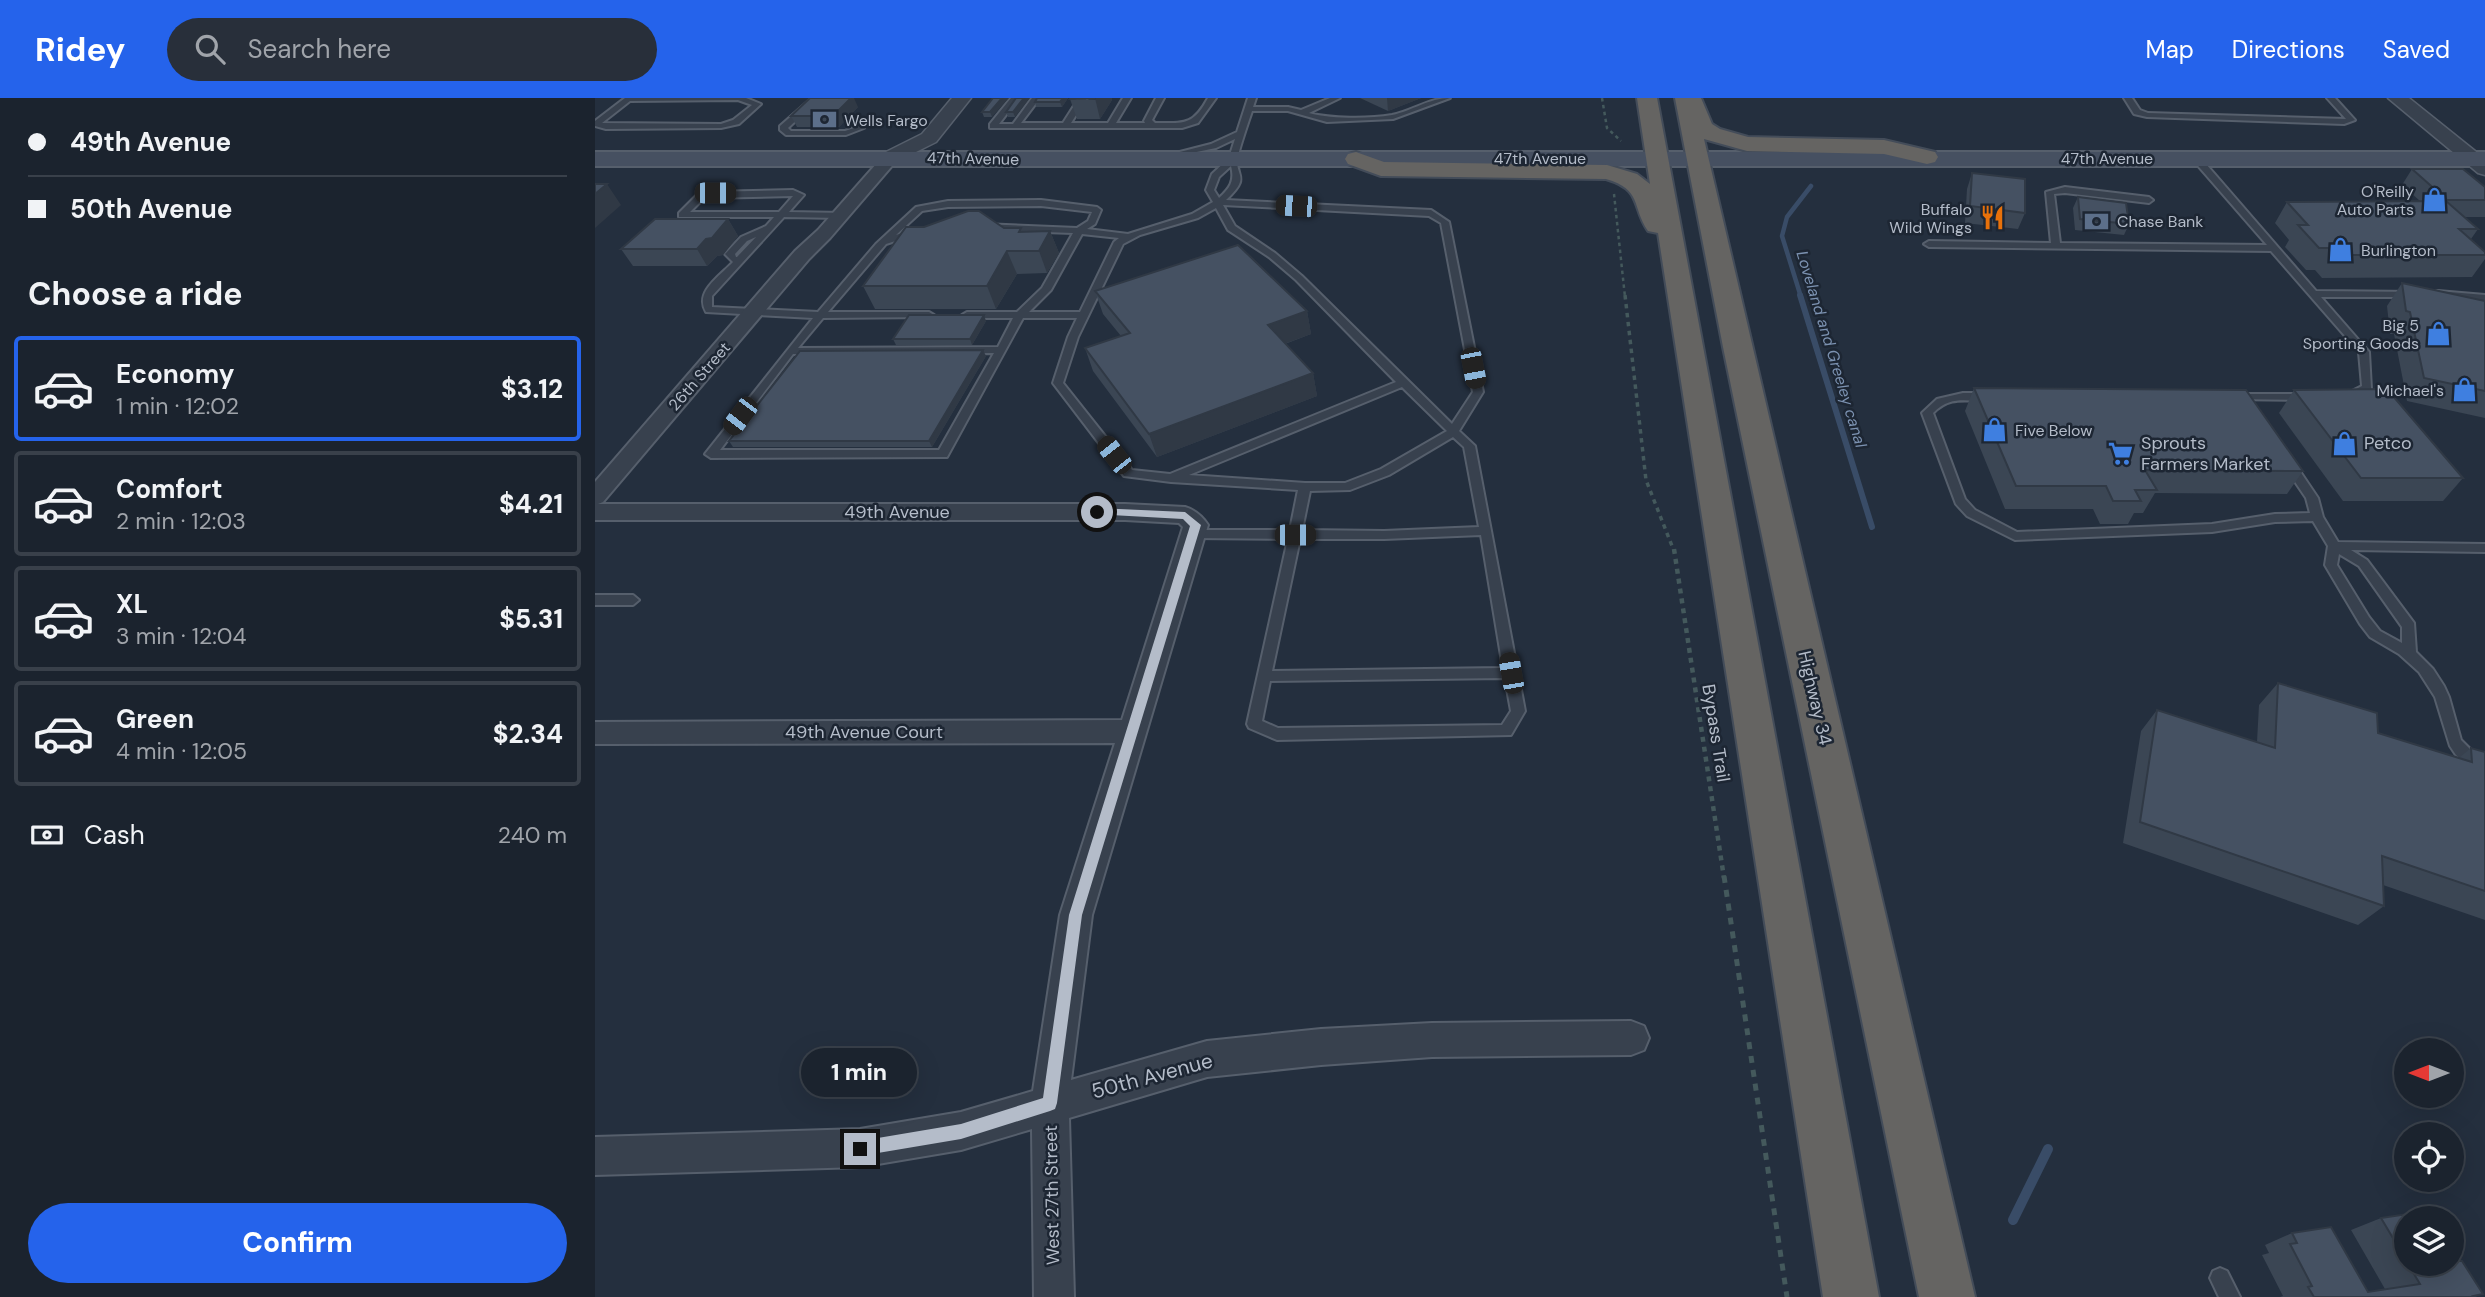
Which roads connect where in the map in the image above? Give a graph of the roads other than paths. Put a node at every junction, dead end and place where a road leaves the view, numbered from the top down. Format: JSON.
{"nodes":[{"id":1,"x":628,"y":98,"type":"edge"},
{"id":2,"x":816,"y":98,"type":"edge"},
{"id":3,"x":937,"y":98,"type":"edge"},
{"id":4,"x":962,"y":98,"type":"edge"},
{"id":5,"x":1015,"y":98,"type":"edge"},
{"id":6,"x":1036,"y":98,"type":"edge"},
{"id":7,"x":1083,"y":98,"type":"edge"},
{"id":8,"x":1127,"y":98,"type":"edge"},
{"id":9,"x":1160,"y":98,"type":"edge"},
{"id":10,"x":1168,"y":98,"type":"edge"},
{"id":11,"x":1212,"y":98,"type":"edge"},
{"id":12,"x":1252,"y":98,"type":"edge"},
{"id":13,"x":1336,"y":98,"type":"edge"},
{"id":14,"x":1446,"y":98,"type":"edge"},
{"id":15,"x":1647,"y":98,"type":"edge"},
{"id":16,"x":1685,"y":98,"type":"edge"},
{"id":17,"x":1691,"y":98,"type":"edge"},
{"id":18,"x":2128,"y":98,"type":"edge"},
{"id":19,"x":2331,"y":98,"type":"edge"},
{"id":20,"x":2397,"y":98,"type":"edge"},
{"id":21,"x":757,"y":100,"type":"edge"},
{"id":22,"x":1321,"y":101,"type":"edge"},
{"id":23,"x":1248,"y":109,"type":"junction"},
{"id":24,"x":1302,"y":113,"type":"junction"},
{"id":25,"x":1151,"y":123,"type":"junction"},
{"id":26,"x":1015,"y":126,"type":"junction"},
{"id":27,"x":1065,"y":126,"type":"junction"},
{"id":28,"x":1110,"y":126,"type":"junction"},
{"id":29,"x":860,"y":128,"type":"dead end"},
{"id":30,"x":1240,"y":134,"type":"junction"},
{"id":31,"x":1927,"y":157,"type":"junction"},
{"id":32,"x":1676,"y":158,"type":"junction"},
{"id":33,"x":2196,"y":158,"type":"junction"},
{"id":34,"x":595,"y":159,"type":"edge"},
{"id":35,"x":1149,"y":159,"type":"junction"},
{"id":36,"x":1234,"y":159,"type":"junction"},
{"id":37,"x":1356,"y":159,"type":"junction"},
{"id":38,"x":2481,"y":162,"type":"edge"},
{"id":39,"x":884,"y":164,"type":"junction"},
{"id":40,"x":2150,"y":200,"type":"dead end"},
{"id":41,"x":1218,"y":204,"type":"junction"},
{"id":42,"x":783,"y":215,"type":"junction"},
{"id":43,"x":841,"y":215,"type":"junction"},
{"id":44,"x":971,"y":227,"type":"edge"},
{"id":45,"x":923,"y":229,"type":"edge"},
{"id":46,"x":1079,"y":231,"type":"junction"},
{"id":47,"x":1130,"y":237,"type":"junction"},
{"id":48,"x":884,"y":242,"type":"junction"},
{"id":49,"x":1929,"y":244,"type":"dead end"},
{"id":50,"x":1257,"y":245,"type":"junction"},
{"id":51,"x":2056,"y":245,"type":"junction"},
{"id":52,"x":2273,"y":247,"type":"junction"},
{"id":53,"x":1245,"y":249,"type":"edge"},
{"id":54,"x":1106,"y":293,"type":"edge"},
{"id":55,"x":2313,"y":294,"type":"junction"},
{"id":56,"x":1093,"y":297,"type":"junction"},
{"id":57,"x":2485,"y":298,"type":"edge"},
{"id":58,"x":754,"y":312,"type":"junction"},
{"id":59,"x":819,"y":315,"type":"junction"},
{"id":60,"x":939,"y":315,"type":"edge"},
{"id":61,"x":952,"y":315,"type":"edge"},
{"id":62,"x":1020,"y":315,"type":"junction"},
{"id":63,"x":1084,"y":315,"type":"junction"},
{"id":64,"x":1684,"y":325,"type":"junction"},
{"id":65,"x":1001,"y":350,"type":"junction"},
{"id":66,"x":790,"y":351,"type":"junction"},
{"id":67,"x":1403,"y":383,"type":"junction"},
{"id":68,"x":1997,"y":396,"type":"edge"},
{"id":69,"x":2215,"y":397,"type":"edge"},
{"id":70,"x":2242,"y":397,"type":"junction"},
{"id":71,"x":2324,"y":397,"type":"edge"},
{"id":72,"x":2338,"y":397,"type":"edge"},
{"id":73,"x":2254,"y":414,"type":"edge"},
{"id":74,"x":1453,"y":432,"type":"junction"},
{"id":75,"x":2276,"y":445,"type":"edge"},
{"id":76,"x":1171,"y":478,"type":"junction"},
{"id":77,"x":1304,"y":488,"type":"junction"},
{"id":78,"x":595,"y":497,"type":"edge"},
{"id":79,"x":595,"y":512,"type":"edge"},
{"id":80,"x":2317,"y":517,"type":"junction"},
{"id":81,"x":1194,"y":530,"type":"junction"},
{"id":82,"x":1486,"y":531,"type":"junction"},
{"id":83,"x":1295,"y":535,"type":"junction"},
{"id":84,"x":2334,"y":546,"type":"junction"},
{"id":85,"x":2485,"y":548,"type":"edge"},
{"id":86,"x":595,"y":600,"type":"edge"},
{"id":87,"x":633,"y":600,"type":"dead end"},
{"id":88,"x":2409,"y":653,"type":"junction"},
{"id":89,"x":1511,"y":673,"type":"junction"},
{"id":90,"x":1265,"y":676,"type":"junction"},
{"id":91,"x":1133,"y":731,"type":"junction"},
{"id":92,"x":595,"y":733,"type":"edge"},
{"id":93,"x":2485,"y":765,"type":"edge"},
{"id":94,"x":1631,"y":1038,"type":"dead end"},
{"id":95,"x":1050,"y":1103,"type":"junction"},
{"id":96,"x":595,"y":1156,"type":"edge"},
{"id":97,"x":2220,"y":1278,"type":"dead end"},
{"id":98,"x":1054,"y":1297,"type":"edge"},
{"id":99,"x":1851,"y":1297,"type":"edge"},
{"id":100,"x":1947,"y":1297,"type":"edge"},
{"id":101,"x":2230,"y":1297,"type":"edge"}],
"edges":[{"from":1,"to":21,"type":"lane"},
{"from":1,"to":21,"type":"lane"},
{"from":2,"to":29,"type":"lane"},
{"from":3,"to":39,"type":"street"},
{"from":4,"to":39,"type":"street"},
{"from":5,"to":26,"type":"lane"},
{"from":6,"to":26,"type":"lane"},
{"from":7,"to":27,"type":"lane"},
{"from":8,"to":28,"type":"lane"},
{"from":9,"to":25,"type":"lane"},
{"from":10,"to":25,"type":"lane"},
{"from":11,"to":25,"type":"lane"},
{"from":12,"to":23,"type":"lane"},
{"from":13,"to":22,"type":"lane"},
{"from":14,"to":24,"type":"lane"},
{"from":15,"to":32,"type":"highway","name":"Highway 34"},
{"from":16,"to":32,"type":"highway","name":"Highway 34"},
{"from":17,"to":31,"type":"highway"},
{"from":18,"to":19,"type":"lane"},
{"from":20,"to":38,"type":"street"},
{"from":22,"to":24,"type":"lane"},
{"from":23,"to":24,"type":"lane"},
{"from":23,"to":30,"type":"lane"},
{"from":25,"to":28,"type":"lane"},
{"from":26,"to":27,"type":"lane"},
{"from":27,"to":28,"type":"lane"},
{"from":30,"to":35,"type":"lane"},
{"from":30,"to":36,"type":"lane"},
{"from":31,"to":32,"type":"main road","name":"47th Avenue"},
{"from":31,"to":33,"type":"main road","name":"47th Avenue"},
{"from":32,"to":37,"type":"main road","name":"47th Avenue"},
{"from":32,"to":64,"type":"highway","name":"Highway 34"},
{"from":32,"to":100,"type":"highway","name":"Highway 34"},
{"from":33,"to":38,"type":"main road","name":"47th Avenue"},
{"from":33,"to":52,"type":"lane"},
{"from":34,"to":39,"type":"main road","name":"47th Avenue"},
{"from":35,"to":36,"type":"main road","name":"47th Avenue"},
{"from":35,"to":39,"type":"main road","name":"47th Avenue"},
{"from":36,"to":37,"type":"main road","name":"47th Avenue"},
{"from":36,"to":41,"type":"lane"},
{"from":36,"to":41,"type":"lane"},
{"from":37,"to":64,"type":"highway"},
{"from":39,"to":43,"type":"street","name":"26th Street"},
{"from":40,"to":51,"type":"lane"},
{"from":41,"to":47,"type":"lane"},
{"from":41,"to":50,"type":"lane"},
{"from":41,"to":74,"type":"lane"},
{"from":42,"to":42,"type":"lane"},
{"from":42,"to":43,"type":"lane"},
{"from":42,"to":58,"type":"lane"},
{"from":43,"to":58,"type":"street","name":"26th Street"},
{"from":44,"to":46,"type":"lane"},
{"from":45,"to":48,"type":"lane"},
{"from":46,"to":47,"type":"lane"},
{"from":46,"to":48,"type":"lane"},
{"from":46,"to":62,"type":"lane"},
{"from":47,"to":56,"type":"lane"},
{"from":48,"to":59,"type":"lane"},
{"from":49,"to":51,"type":"lane"},
{"from":50,"to":53,"type":"lane"},
{"from":50,"to":67,"type":"lane"},
{"from":51,"to":52,"type":"lane"},
{"from":52,"to":55,"type":"lane"},
{"from":54,"to":56,"type":"lane"},
{"from":55,"to":57,"type":"lane"},
{"from":55,"to":72,"type":"lane"},
{"from":56,"to":63,"type":"lane"},
{"from":58,"to":59,"type":"lane"},
{"from":58,"to":78,"type":"street","name":"26th Street"},
{"from":59,"to":60,"type":"lane"},
{"from":59,"to":66,"type":"lane"},
{"from":61,"to":62,"type":"lane"},
{"from":62,"to":63,"type":"lane"},
{"from":62,"to":65,"type":"lane"},
{"from":63,"to":76,"type":"lane"},
{"from":64,"to":99,"type":"highway","name":"Highway 34"},
{"from":65,"to":66,"type":"lane"},
{"from":65,"to":66,"type":"lane"},
{"from":67,"to":74,"type":"lane"},
{"from":67,"to":76,"type":"lane"},
{"from":68,"to":80,"type":"lane"},
{"from":69,"to":70,"type":"lane"},
{"from":70,"to":71,"type":"lane"},
{"from":70,"to":73,"type":"lane"},
{"from":74,"to":77,"type":"lane"},
{"from":74,"to":82,"type":"lane"},
{"from":75,"to":80,"type":"lane"},
{"from":76,"to":77,"type":"lane"},
{"from":77,"to":83,"type":"lane"},
{"from":79,"to":81,"type":"street","name":"49th Avenue"},
{"from":80,"to":84,"type":"lane"},
{"from":81,"to":83,"type":"lane"},
{"from":81,"to":91,"type":"street","name":"West 27th Street"},
{"from":82,"to":83,"type":"lane"},
{"from":82,"to":89,"type":"lane"},
{"from":83,"to":90,"type":"lane"},
{"from":84,"to":85,"type":"lane"},
{"from":84,"to":88,"type":"lane"},
{"from":84,"to":88,"type":"lane"},
{"from":86,"to":87,"type":"lane"},
{"from":88,"to":93,"type":"lane"},
{"from":89,"to":90,"type":"lane"},
{"from":89,"to":90,"type":"lane"},
{"from":91,"to":92,"type":"street","name":"49th Avenue Court"},
{"from":91,"to":95,"type":"street","name":"West 27th Street"},
{"from":94,"to":95,"type":"street","name":"50th Avenue"},
{"from":95,"to":96,"type":"street","name":"50th Avenue"},
{"from":95,"to":98,"type":"street","name":"West 27th Street"},
{"from":97,"to":101,"type":"lane"}]}
